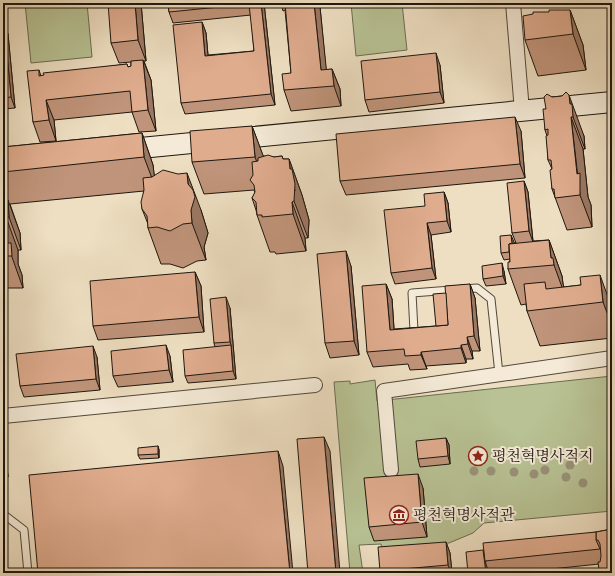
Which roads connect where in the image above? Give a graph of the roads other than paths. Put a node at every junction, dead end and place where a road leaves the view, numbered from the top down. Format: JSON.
{"nodes":[{"id":1,"x":514,"y":3,"type":"edge"},
{"id":2,"x":612,"y":102,"type":"edge"},
{"id":3,"x":522,"y":111,"type":"junction"},
{"id":4,"x":105,"y":152,"type":"edge"},
{"id":5,"x":414,"y":331,"type":"edge"},
{"id":6,"x":612,"y":358,"type":"edge"},
{"id":7,"x":499,"y":374,"type":"junction"},
{"id":8,"x":315,"y":385,"type":"dead end"},
{"id":9,"x":3,"y":416,"type":"edge"},
{"id":10,"x":391,"y":470,"type":"dead end"},
{"id":11,"x":3,"y":514,"type":"edge"},
{"id":12,"x":28,"y":573,"type":"edge"}],
"edges":[{"from":1,"to":3,"type":"street"},
{"from":2,"to":3,"type":"street"},
{"from":3,"to":4,"type":"street"},
{"from":5,"to":7,"type":"lane"},
{"from":6,"to":7,"type":"street"},
{"from":7,"to":10,"type":"street"},
{"from":8,"to":9,"type":"street"},
{"from":11,"to":12,"type":"lane"}]}
